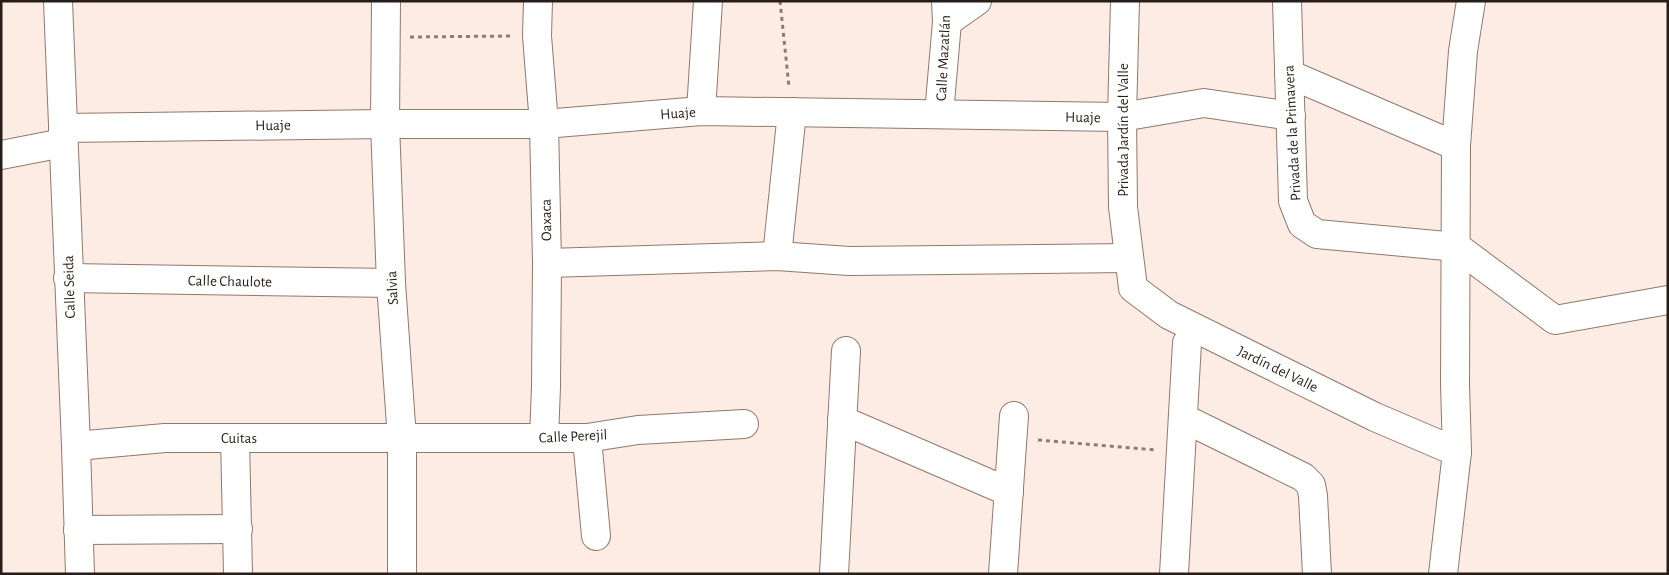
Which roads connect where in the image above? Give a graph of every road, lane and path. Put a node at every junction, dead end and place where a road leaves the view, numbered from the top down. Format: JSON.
{"nodes":[{"id":1,"x":58,"y":1,"type":"edge"},
{"id":2,"x":386,"y":1,"type":"edge"},
{"id":3,"x":538,"y":1,"type":"edge"},
{"id":4,"x":708,"y":1,"type":"edge"},
{"id":5,"x":780,"y":1,"type":"edge"},
{"id":6,"x":977,"y":1,"type":"edge"},
{"id":7,"x":1125,"y":1,"type":"edge"},
{"id":8,"x":1287,"y":1,"type":"edge"},
{"id":9,"x":1471,"y":1,"type":"edge"},
{"id":10,"x":946,"y":12,"type":"edge"},
{"id":11,"x":537,"y":36,"type":"junction"},
{"id":12,"x":387,"y":37,"type":"junction"},
{"id":13,"x":1289,"y":74,"type":"junction"},
{"id":14,"x":701,"y":111,"type":"junction"},
{"id":15,"x":792,"y":112,"type":"junction"},
{"id":16,"x":939,"y":114,"type":"junction"},
{"id":17,"x":1291,"y":116,"type":"junction"},
{"id":18,"x":1122,"y":117,"type":"junction"},
{"id":19,"x":385,"y":124,"type":"junction"},
{"id":20,"x":544,"y":124,"type":"junction"},
{"id":21,"x":63,"y":136,"type":"junction"},
{"id":22,"x":1456,"y":146,"type":"junction"},
{"id":23,"x":1,"y":154,"type":"edge"},
{"id":24,"x":1457,"y":248,"type":"junction"},
{"id":25,"x":777,"y":256,"type":"junction"},
{"id":26,"x":1129,"y":258,"type":"junction"},
{"id":27,"x":547,"y":263,"type":"junction"},
{"id":28,"x":68,"y":278,"type":"junction"},
{"id":29,"x":391,"y":283,"type":"junction"},
{"id":30,"x":1668,"y":300,"type":"edge"},
{"id":31,"x":1187,"y":343,"type":"dead end"},
{"id":32,"x":846,"y":351,"type":"dead end"},
{"id":33,"x":1183,"y":418,"type":"junction"},
{"id":34,"x":842,"y":420,"type":"junction"},
{"id":35,"x":744,"y":424,"type":"dead end"},
{"id":36,"x":1013,"y":426,"type":"joint"},
{"id":37,"x":235,"y":438,"type":"junction"},
{"id":38,"x":544,"y":438,"type":"junction"},
{"id":39,"x":587,"y":438,"type":"junction"},
{"id":40,"x":402,"y":439,"type":"junction"},
{"id":41,"x":76,"y":446,"type":"junction"},
{"id":42,"x":1181,"y":452,"type":"junction"},
{"id":43,"x":1457,"y":452,"type":"junction"},
{"id":44,"x":1009,"y":492,"type":"junction"},
{"id":45,"x":238,"y":529,"type":"junction"},
{"id":46,"x":78,"y":530,"type":"junction"},
{"id":47,"x":596,"y":536,"type":"dead end"},
{"id":48,"x":80,"y":574,"type":"edge"},
{"id":49,"x":238,"y":574,"type":"edge"},
{"id":50,"x":402,"y":574,"type":"edge"},
{"id":51,"x":834,"y":574,"type":"edge"},
{"id":52,"x":1003,"y":574,"type":"edge"},
{"id":53,"x":1174,"y":574,"type":"edge"},
{"id":54,"x":1317,"y":574,"type":"edge"},
{"id":55,"x":1443,"y":574,"type":"edge"}],
"edges":[{"from":1,"to":21,"type":"street","name":"Calle Seida"},
{"from":2,"to":12,"type":"street","name":"Salvia"},
{"from":3,"to":11,"type":"street","name":"Oaxaca"},
{"from":4,"to":14,"type":"street"},
{"from":5,"to":15,"type":"path"},
{"from":6,"to":10,"type":"street"},
{"from":7,"to":18,"type":"street","name":"Privada Jardín del Valle"},
{"from":8,"to":13,"type":"street","name":"Privada de la Primavera"},
{"from":9,"to":22,"type":"street"},
{"from":10,"to":16,"type":"street","name":"Calle Mazatlán"},
{"from":11,"to":12,"type":"path"},
{"from":11,"to":20,"type":"street","name":"Oaxaca"},
{"from":12,"to":19,"type":"street","name":"Salvia"},
{"from":13,"to":17,"type":"street","name":"Privada de la Primavera"},
{"from":13,"to":22,"type":"street"},
{"from":14,"to":15,"type":"street","name":"Huaje"},
{"from":14,"to":20,"type":"street","name":"Huaje"},
{"from":15,"to":16,"type":"street","name":"Huaje"},
{"from":15,"to":25,"type":"street"},
{"from":16,"to":18,"type":"street","name":"Huaje"},
{"from":17,"to":18,"type":"street","name":"Huaje"},
{"from":17,"to":24,"type":"street","name":"Privada de la Primavera"},
{"from":18,"to":26,"type":"street","name":"Privada Jardín del Valle"},
{"from":19,"to":20,"type":"street","name":"Huaje"},
{"from":19,"to":21,"type":"street","name":"Huaje"},
{"from":19,"to":29,"type":"street","name":"Salvia"},
{"from":20,"to":27,"type":"street","name":"Oaxaca"},
{"from":21,"to":23,"type":"street","name":"Huaje"},
{"from":21,"to":28,"type":"street","name":"Calle Seida"},
{"from":22,"to":24,"type":"street"},
{"from":24,"to":30,"type":"street"},
{"from":24,"to":43,"type":"street"},
{"from":25,"to":26,"type":"street"},
{"from":25,"to":27,"type":"street"},
{"from":26,"to":43,"type":"street","name":"Jardín del Valle"},
{"from":27,"to":38,"type":"street","name":"Oaxaca"},
{"from":28,"to":29,"type":"street","name":"Calle Chaulote"},
{"from":28,"to":41,"type":"street","name":"Calle Seida"},
{"from":29,"to":40,"type":"street","name":"Salvia"},
{"from":31,"to":33,"type":"street"},
{"from":32,"to":34,"type":"street"},
{"from":33,"to":42,"type":"street"},
{"from":33,"to":54,"type":"street"},
{"from":34,"to":44,"type":"street"},
{"from":34,"to":51,"type":"street"},
{"from":35,"to":39,"type":"street","name":"Calle Perejil"},
{"from":36,"to":42,"type":"path"},
{"from":36,"to":44,"type":"street"},
{"from":37,"to":40,"type":"street","name":"Cuitas"},
{"from":37,"to":41,"type":"street","name":"Cuitas"},
{"from":37,"to":45,"type":"street"},
{"from":38,"to":39,"type":"street","name":"Calle Perejil"},
{"from":38,"to":40,"type":"street","name":"Calle Perejil"},
{"from":39,"to":47,"type":"street"},
{"from":40,"to":50,"type":"street","name":"Salvia"},
{"from":41,"to":46,"type":"street","name":"Calle Seida"},
{"from":42,"to":53,"type":"street"},
{"from":43,"to":55,"type":"street"},
{"from":44,"to":52,"type":"street"},
{"from":45,"to":46,"type":"street"},
{"from":45,"to":49,"type":"street"},
{"from":46,"to":48,"type":"street","name":"Calle Seida"}]}
